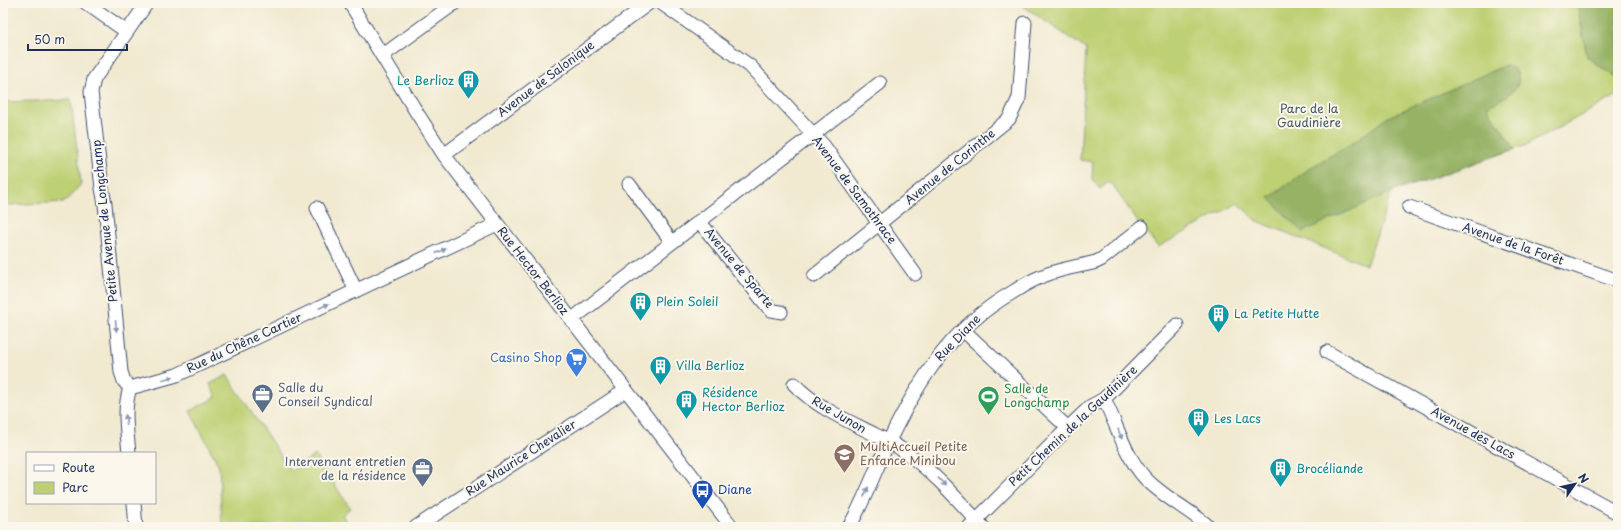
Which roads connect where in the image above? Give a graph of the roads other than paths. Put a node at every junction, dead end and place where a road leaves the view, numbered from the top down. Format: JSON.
{"nodes":[{"id":1,"x":86,"y":3,"type":"edge"},
{"id":2,"x":147,"y":3,"type":"edge"},
{"id":3,"x":350,"y":3,"type":"edge"},
{"id":4,"x":455,"y":3,"type":"edge"},
{"id":5,"x":648,"y":3,"type":"edge"},
{"id":6,"x":661,"y":3,"type":"edge"},
{"id":7,"x":1025,"y":23,"type":"dead end"},
{"id":8,"x":127,"y":32,"type":"junction"},
{"id":9,"x":382,"y":56,"type":"junction"},
{"id":10,"x":880,"y":83,"type":"dead end"},
{"id":11,"x":813,"y":134,"type":"junction"},
{"id":12,"x":444,"y":155,"type":"junction"},
{"id":13,"x":629,"y":184,"type":"dead end"},
{"id":14,"x":1409,"y":207,"type":"dead end"},
{"id":15,"x":317,"y":208,"type":"dead end"},
{"id":16,"x":700,"y":220,"type":"junction"},
{"id":17,"x":880,"y":223,"type":"junction"},
{"id":18,"x":497,"y":224,"type":"junction"},
{"id":19,"x":1142,"y":227,"type":"dead end"},
{"id":20,"x":672,"y":242,"type":"junction"},
{"id":21,"x":915,"y":274,"type":"dead end"},
{"id":22,"x":814,"y":276,"type":"dead end"},
{"id":23,"x":1618,"y":281,"type":"edge"},
{"id":24,"x":356,"y":291,"type":"junction"},
{"id":25,"x":781,"y":312,"type":"dead end"},
{"id":26,"x":571,"y":320,"type":"junction"},
{"id":27,"x":1177,"y":325,"type":"dead end"},
{"id":28,"x":963,"y":330,"type":"junction"},
{"id":29,"x":1327,"y":352,"type":"dead end"},
{"id":30,"x":794,"y":384,"type":"dead end"},
{"id":31,"x":130,"y":388,"type":"junction"},
{"id":32,"x":626,"y":390,"type":"junction"},
{"id":33,"x":1104,"y":399,"type":"junction"},
{"id":34,"x":1068,"y":428,"type":"junction"},
{"id":35,"x":889,"y":442,"type":"junction"},
{"id":36,"x":129,"y":452,"type":"edge"},
{"id":37,"x":134,"y":504,"type":"edge"},
{"id":38,"x":1618,"y":513,"type":"edge"},
{"id":39,"x":976,"y":525,"type":"edge"},
{"id":40,"x":136,"y":527,"type":"edge"},
{"id":41,"x":416,"y":527,"type":"edge"},
{"id":42,"x":732,"y":527,"type":"edge"},
{"id":43,"x":849,"y":527,"type":"edge"},
{"id":44,"x":1209,"y":527,"type":"edge"}],
"edges":[{"from":1,"to":8,"type":"street"},
{"from":2,"to":8,"type":"street","name":"Petite Avenue de Longchamp"},
{"from":3,"to":9,"type":"street","name":"Rue Hector Berlioz"},
{"from":4,"to":9,"type":"street"},
{"from":5,"to":12,"type":"street","name":"Avenue de Salonique"},
{"from":6,"to":11,"type":"street","name":"Avenue de Samothrace"},
{"from":7,"to":17,"type":"street","name":"Avenue de Corinthe"},
{"from":8,"to":31,"type":"street","name":"Petite Avenue de Longchamp","one_way":true},
{"from":9,"to":12,"type":"street","name":"Rue Hector Berlioz"},
{"from":10,"to":11,"type":"street"},
{"from":11,"to":16,"type":"street"},
{"from":11,"to":17,"type":"street","name":"Avenue de Samothrace"},
{"from":12,"to":18,"type":"street","name":"Rue Hector Berlioz"},
{"from":13,"to":20,"type":"street"},
{"from":14,"to":23,"type":"street","name":"Avenue de la Forêt"},
{"from":15,"to":24,"type":"street"},
{"from":16,"to":20,"type":"street"},
{"from":16,"to":25,"type":"street","name":"Avenue de Sparte"},
{"from":17,"to":21,"type":"street","name":"Avenue de Samothrace"},
{"from":17,"to":22,"type":"street","name":"Avenue de Corinthe"},
{"from":24,"to":18,"type":"street","name":"Rue du Chêne Cartier","one_way":true},
{"from":18,"to":26,"type":"street","name":"Rue Hector Berlioz"},
{"from":19,"to":28,"type":"street","name":"Rue Diane"},
{"from":20,"to":26,"type":"street"},
{"from":31,"to":24,"type":"street","name":"Rue du Chêne Cartier","one_way":true},
{"from":26,"to":32,"type":"street","name":"Rue Hector Berlioz"},
{"from":27,"to":33,"type":"street","name":"Petit Chemin de la Gaudinière"},
{"from":28,"to":34,"type":"street"},
{"from":28,"to":35,"type":"street","name":"Rue Diane"},
{"from":29,"to":38,"type":"street","name":"Avenue des Lacs"},
{"from":30,"to":35,"type":"street","name":"Rue Junon"},
{"from":36,"to":31,"type":"street","one_way":true},
{"from":32,"to":41,"type":"street","name":"Rue Maurice Chevalier"},
{"from":32,"to":42,"type":"street","name":"Rue Hector Berlioz"},
{"from":33,"to":34,"type":"street","name":"Petit Chemin de la Gaudinière"},
{"from":33,"to":44,"type":"street","one_way":true},
{"from":34,"to":39,"type":"street","name":"Petit Chemin de la Gaudinière"},
{"from":35,"to":39,"type":"street","name":"Rue Junon","one_way":true},
{"from":43,"to":35,"type":"street","name":"Rue Diane","one_way":true},
{"from":37,"to":40,"type":"street"}]}
